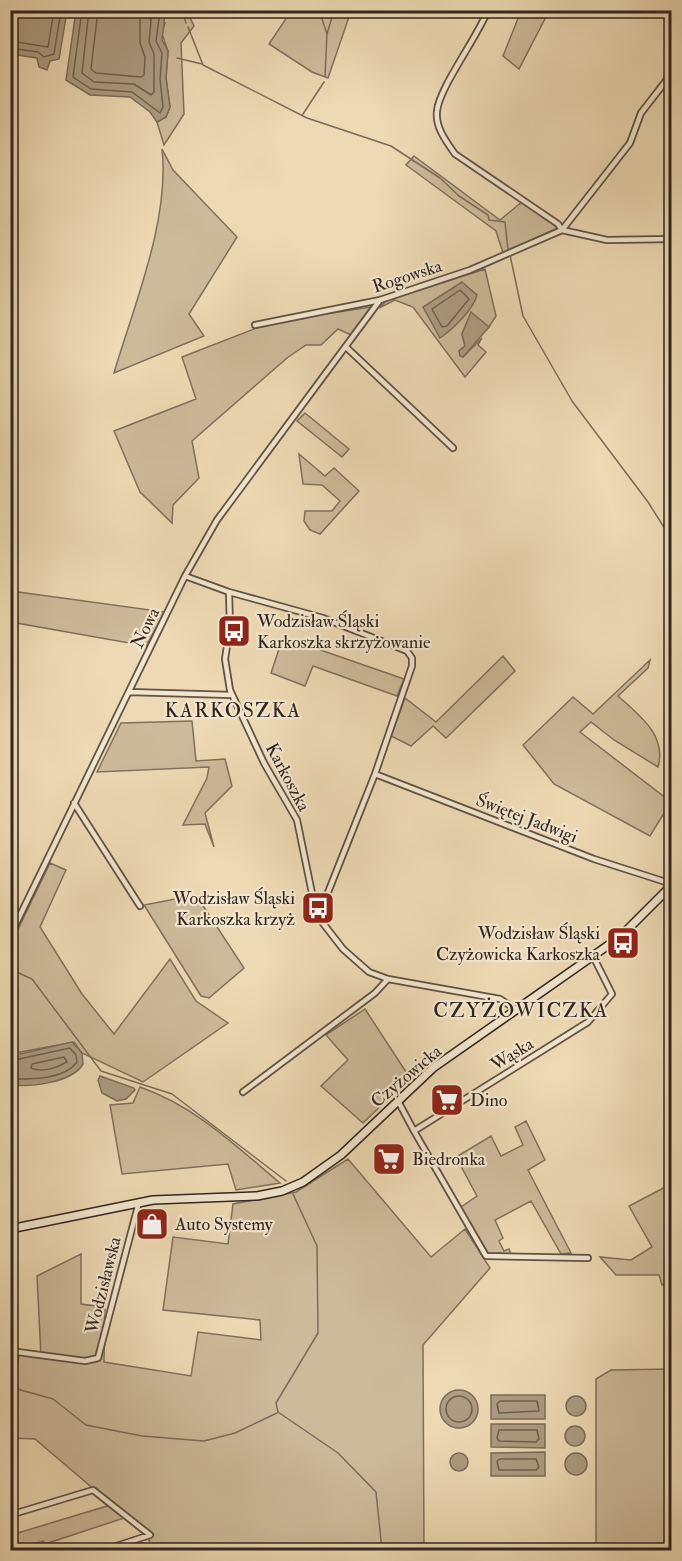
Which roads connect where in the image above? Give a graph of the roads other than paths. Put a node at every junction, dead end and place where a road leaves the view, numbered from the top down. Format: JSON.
{"nodes":[{"id":1,"x":488,"y":10,"type":"edge"},
{"id":2,"x":672,"y":73,"type":"edge"},
{"id":3,"x":562,"y":230,"type":"junction"},
{"id":4,"x":672,"y":239,"type":"edge"},
{"id":5,"x":380,"y":300,"type":"junction"},
{"id":6,"x":255,"y":325,"type":"dead end"},
{"id":7,"x":346,"y":347,"type":"junction"},
{"id":8,"x":453,"y":448,"type":"dead end"},
{"id":9,"x":185,"y":576,"type":"junction"},
{"id":10,"x":229,"y":592,"type":"junction"},
{"id":11,"x":129,"y":692,"type":"junction"},
{"id":12,"x":232,"y":694,"type":"junction"},
{"id":13,"x":375,"y":774,"type":"junction"},
{"id":14,"x":74,"y":803,"type":"junction"},
{"id":15,"x":672,"y":884,"type":"edge"},
{"id":16,"x":140,"y":906,"type":"dead end"},
{"id":17,"x":319,"y":915,"type":"junction"},
{"id":18,"x":10,"y":936,"type":"edge"},
{"id":19,"x":593,"y":956,"type":"junction"},
{"id":20,"x":388,"y":979,"type":"junction"},
{"id":21,"x":517,"y":1010,"type":"junction"},
{"id":22,"x":243,"y":1092,"type":"dead end"},
{"id":23,"x":397,"y":1100,"type":"junction"},
{"id":24,"x":414,"y":1131,"type":"junction"},
{"id":25,"x":233,"y":1197,"type":"joint"},
{"id":26,"x":139,"y":1202,"type":"junction"},
{"id":27,"x":10,"y":1229,"type":"edge"},
{"id":28,"x":588,"y":1258,"type":"dead end"},
{"id":29,"x":10,"y":1351,"type":"edge"},
{"id":30,"x":10,"y":1515,"type":"edge"},
{"id":31,"x":104,"y":1551,"type":"edge"}],
"edges":[{"from":1,"to":3,"type":"street"},
{"from":2,"to":3,"type":"street","name":"Rogowska"},
{"from":3,"to":4,"type":"street"},
{"from":3,"to":5,"type":"street","name":"Rogowska"},
{"from":5,"to":6,"type":"street","name":"Rogowska"},
{"from":5,"to":7,"type":"street"},
{"from":7,"to":8,"type":"street"},
{"from":7,"to":9,"type":"street"},
{"from":9,"to":10,"type":"street"},
{"from":9,"to":11,"type":"street","name":"Nowa"},
{"from":10,"to":12,"type":"street","name":"Karkoszka"},
{"from":10,"to":13,"type":"street"},
{"from":11,"to":12,"type":"street"},
{"from":11,"to":14,"type":"street","name":"Nowa"},
{"from":12,"to":17,"type":"street","name":"Karkoszka"},
{"from":13,"to":15,"type":"street","name":"Świętej Jadwigi"},
{"from":13,"to":17,"type":"street"},
{"from":14,"to":16,"type":"street"},
{"from":14,"to":18,"type":"street","name":"Nowa"},
{"from":15,"to":19,"type":"street","name":"Czyżowicka"},
{"from":17,"to":20,"type":"street","name":"Karkoszka"},
{"from":19,"to":21,"type":"street","name":"Czyżowicka"},
{"from":19,"to":24,"type":"street","name":"Wąska"},
{"from":20,"to":21,"type":"street","name":"Karkoszka"},
{"from":20,"to":22,"type":"street"},
{"from":21,"to":23,"type":"street","name":"Czyżowicka"},
{"from":23,"to":24,"type":"street"},
{"from":23,"to":25,"type":"street","name":"Czyżowicka"},
{"from":24,"to":28,"type":"street"},
{"from":25,"to":26,"type":"street","name":"Wodzisławska"},
{"from":26,"to":27,"type":"street","name":"Wodzisławska"},
{"from":26,"to":29,"type":"street","name":"Wodzisławska"},
{"from":30,"to":31,"type":"street"}]}
